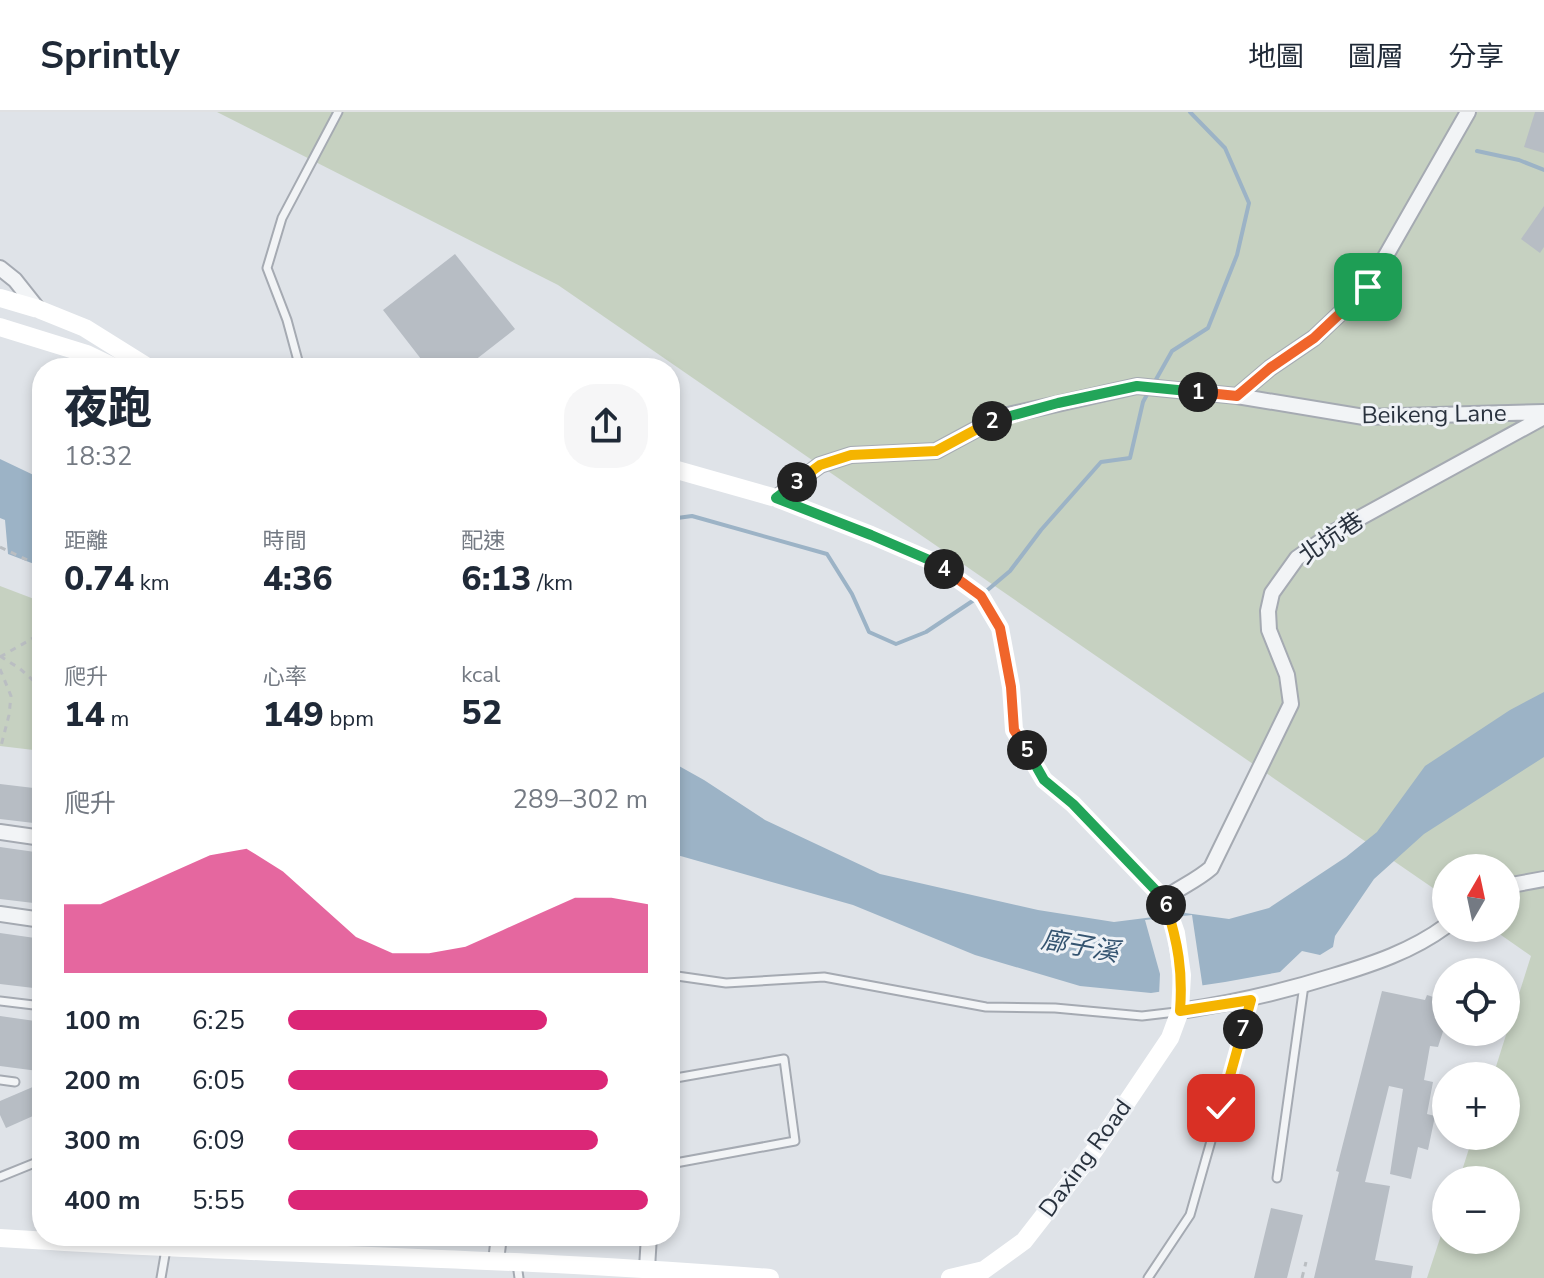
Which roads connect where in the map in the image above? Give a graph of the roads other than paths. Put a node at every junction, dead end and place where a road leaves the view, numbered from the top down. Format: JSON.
{"nodes":[{"id":1,"x":338,"y":112,"type":"edge"},
{"id":2,"x":1468,"y":112,"type":"edge"},
{"id":3,"x":0,"y":268,"type":"edge"},
{"id":4,"x":0,"y":298,"type":"edge"},
{"id":5,"x":38,"y":309,"type":"junction"},
{"id":6,"x":0,"y":327,"type":"edge"},
{"id":7,"x":95,"y":358,"type":"edge"},
{"id":8,"x":133,"y":358,"type":"edge"},
{"id":9,"x":297,"y":358,"type":"edge"},
{"id":10,"x":1237,"y":396,"type":"junction"},
{"id":11,"x":1544,"y":414,"type":"edge"},
{"id":12,"x":680,"y":471,"type":"edge"},
{"id":13,"x":776,"y":498,"type":"junction"},
{"id":14,"x":0,"y":832,"type":"edge"},
{"id":15,"x":32,"y":837,"type":"edge"},
{"id":16,"x":1544,"y":879,"type":"edge"},
{"id":17,"x":1520,"y":883,"type":"edge"},
{"id":18,"x":1166,"y":904,"type":"junction"},
{"id":19,"x":0,"y":914,"type":"edge"},
{"id":20,"x":32,"y":919,"type":"edge"},
{"id":21,"x":1432,"y":936,"type":"edge"},
{"id":22,"x":680,"y":976,"type":"edge"},
{"id":23,"x":1304,"y":985,"type":"junction"},
{"id":24,"x":1251,"y":1000,"type":"junction"},
{"id":25,"x":0,"y":1001,"type":"edge"},
{"id":26,"x":32,"y":1005,"type":"edge"},
{"id":27,"x":1181,"y":1006,"type":"junction"},
{"id":28,"x":680,"y":1077,"type":"edge"},
{"id":29,"x":0,"y":1080,"type":"edge"},
{"id":30,"x":15,"y":1082,"type":"dead end"},
{"id":31,"x":680,"y":1162,"type":"edge"},
{"id":32,"x":32,"y":1164,"type":"edge"},
{"id":33,"x":0,"y":1177,"type":"edge"},
{"id":34,"x":1277,"y":1178,"type":"dead end"},
{"id":35,"x":0,"y":1238,"type":"edge"},
{"id":36,"x":32,"y":1240,"type":"edge"},
{"id":37,"x":121,"y":1246,"type":"edge"},
{"id":38,"x":498,"y":1246,"type":"edge"},
{"id":39,"x":648,"y":1246,"type":"edge"},
{"id":40,"x":166,"y":1249,"type":"junction"},
{"id":41,"x":496,"y":1261,"type":"junction"},
{"id":42,"x":647,"y":1268,"type":"junction"},
{"id":43,"x":518,"y":1270,"type":"edge"},
{"id":44,"x":986,"y":1274,"type":"edge"},
{"id":45,"x":161,"y":1278,"type":"edge"},
{"id":46,"x":770,"y":1278,"type":"edge"},
{"id":47,"x":950,"y":1278,"type":"edge"},
{"id":48,"x":1148,"y":1278,"type":"edge"}],
"edges":[{"from":1,"to":9,"type":"lane"},
{"from":2,"to":10,"type":"street"},
{"from":3,"to":5,"type":"street"},
{"from":4,"to":5,"type":"main road"},
{"from":5,"to":8,"type":"main road"},
{"from":6,"to":7,"type":"main road"},
{"from":10,"to":11,"type":"street","name":"Beikeng Lane"},
{"from":10,"to":13,"type":"street","name":"Beikeng Lane"},
{"from":11,"to":18,"type":"street","name":"北坑巷"},
{"from":12,"to":13,"type":"main road"},
{"from":13,"to":18,"type":"main road"},
{"from":14,"to":15,"type":"street"},
{"from":16,"to":17,"type":"street"},
{"from":18,"to":27,"type":"main road"},
{"from":19,"to":20,"type":"street"},
{"from":21,"to":23,"type":"street"},
{"from":22,"to":27,"type":"lane"},
{"from":23,"to":24,"type":"street"},
{"from":23,"to":34,"type":"lane"},
{"from":24,"to":27,"type":"street"},
{"from":24,"to":48,"type":"lane"},
{"from":25,"to":26,"type":"lane"},
{"from":27,"to":44,"type":"main road","name":"Daxing Road"},
{"from":28,"to":31,"type":"lane"},
{"from":29,"to":30,"type":"lane"},
{"from":32,"to":33,"type":"lane"},
{"from":35,"to":36,"type":"main road"},
{"from":37,"to":40,"type":"main road"},
{"from":38,"to":41,"type":"street"},
{"from":39,"to":42,"type":"street"},
{"from":40,"to":41,"type":"main road"},
{"from":40,"to":45,"type":"lane"},
{"from":41,"to":43,"type":"main road"},
{"from":42,"to":43,"type":"main road"},
{"from":42,"to":46,"type":"main road"},
{"from":44,"to":47,"type":"main road","name":"Daxing Road"}]}
